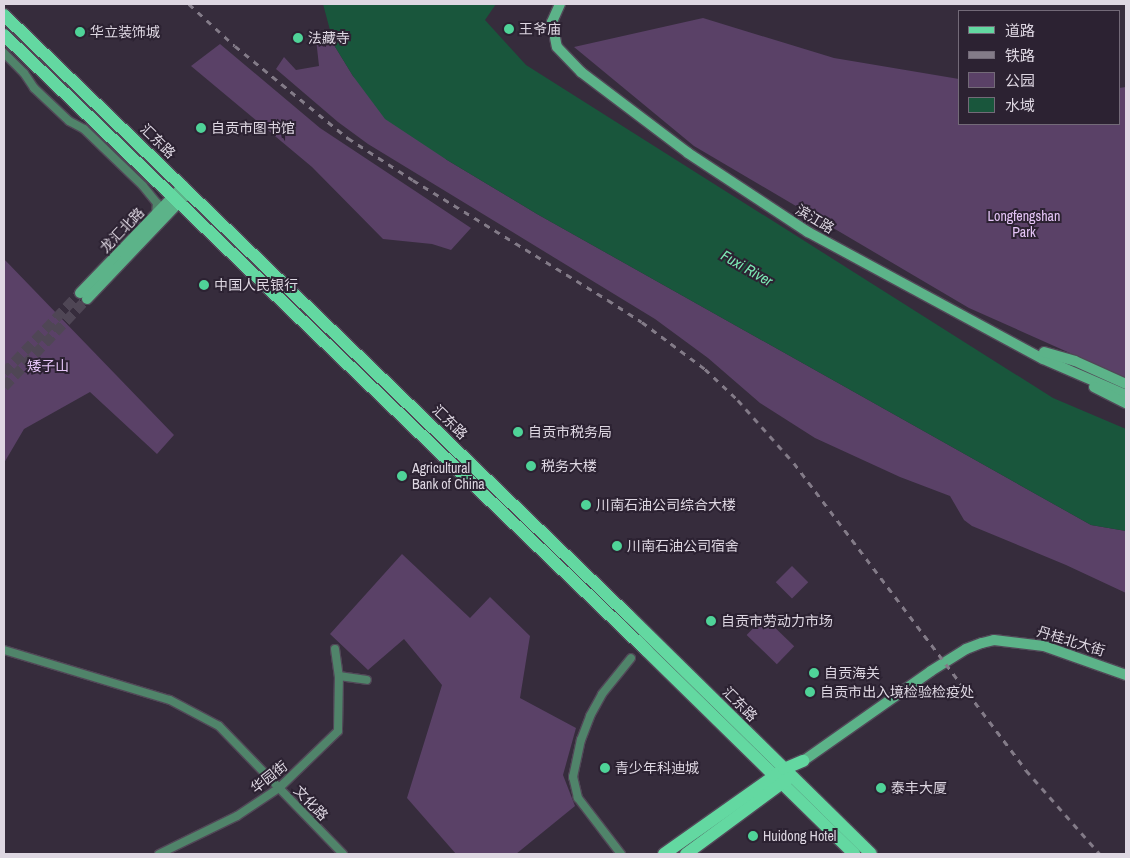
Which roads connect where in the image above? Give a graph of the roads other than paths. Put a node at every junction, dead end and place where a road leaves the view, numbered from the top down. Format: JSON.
{"nodes":[{"id":1,"x":560,"y":4,"type":"edge"},
{"id":2,"x":567,"y":4,"type":"edge"},
{"id":3,"x":4,"y":15,"type":"edge"},
{"id":4,"x":4,"y":35,"type":"edge"},
{"id":5,"x":4,"y":53,"type":"edge"},
{"id":6,"x":186,"y":189,"type":"junction"},
{"id":7,"x":176,"y":199,"type":"junction"},
{"id":8,"x":156,"y":214,"type":"junction"},
{"id":9,"x":1043,"y":359,"type":"junction"},
{"id":10,"x":1126,"y":384,"type":"edge"},
{"id":11,"x":1126,"y":395,"type":"edge"},
{"id":12,"x":1126,"y":403,"type":"edge"},
{"id":13,"x":335,"y":649,"type":"dead end"},
{"id":14,"x":4,"y":650,"type":"edge"},
{"id":15,"x":631,"y":658,"type":"dead end"},
{"id":16,"x":1126,"y":675,"type":"edge"},
{"id":17,"x":339,"y":676,"type":"junction"},
{"id":18,"x":367,"y":680,"type":"dead end"},
{"id":19,"x":803,"y":761,"type":"joint"},
{"id":20,"x":783,"y":776,"type":"junction"},
{"id":21,"x":279,"y":788,"type":"junction"},
{"id":22,"x":159,"y":854,"type":"edge"},
{"id":23,"x":343,"y":854,"type":"edge"},
{"id":24,"x":621,"y":854,"type":"edge"},
{"id":25,"x":664,"y":854,"type":"edge"},
{"id":26,"x":686,"y":854,"type":"edge"},
{"id":27,"x":854,"y":854,"type":"edge"},
{"id":28,"x":871,"y":854,"type":"edge"}],
"edges":[{"from":1,"to":9,"type":"main road","name":"滨江路"},
{"from":2,"to":10,"type":"main road","name":"滨江路"},
{"from":3,"to":6,"type":"main road","name":"汇东路"},
{"from":4,"to":7,"type":"main road","name":"汇东路"},
{"from":5,"to":8,"type":"street"},
{"from":6,"to":7,"type":"main road","name":"龙汇北路"},
{"from":6,"to":20,"type":"main road","name":"汇东路"},
{"from":7,"to":8,"type":"main road","name":"龙汇北路"},
{"from":7,"to":8,"type":"main road","name":"龙汇北路"},
{"from":7,"to":20,"type":"main road","name":"汇东路"},
{"from":9,"to":11,"type":"main road","name":"滨江路"},
{"from":9,"to":12,"type":"main road"},
{"from":13,"to":17,"type":"street","name":"华园街"},
{"from":14,"to":21,"type":"street","name":"文化路"},
{"from":15,"to":24,"type":"street"},
{"from":16,"to":19,"type":"main road","name":"丹桂北大街"},
{"from":17,"to":18,"type":"street"},
{"from":17,"to":21,"type":"street","name":"华园街"},
{"from":19,"to":20,"type":"main road","name":"丹桂北大街"},
{"from":20,"to":25,"type":"main road","name":"丹桂北大街"},
{"from":20,"to":26,"type":"main road","name":"丹桂北大街"},
{"from":20,"to":27,"type":"main road","name":"汇东路"},
{"from":20,"to":28,"type":"main road","name":"汇东路"},
{"from":21,"to":22,"type":"street","name":"华园街"},
{"from":21,"to":23,"type":"street","name":"文化路"}]}
